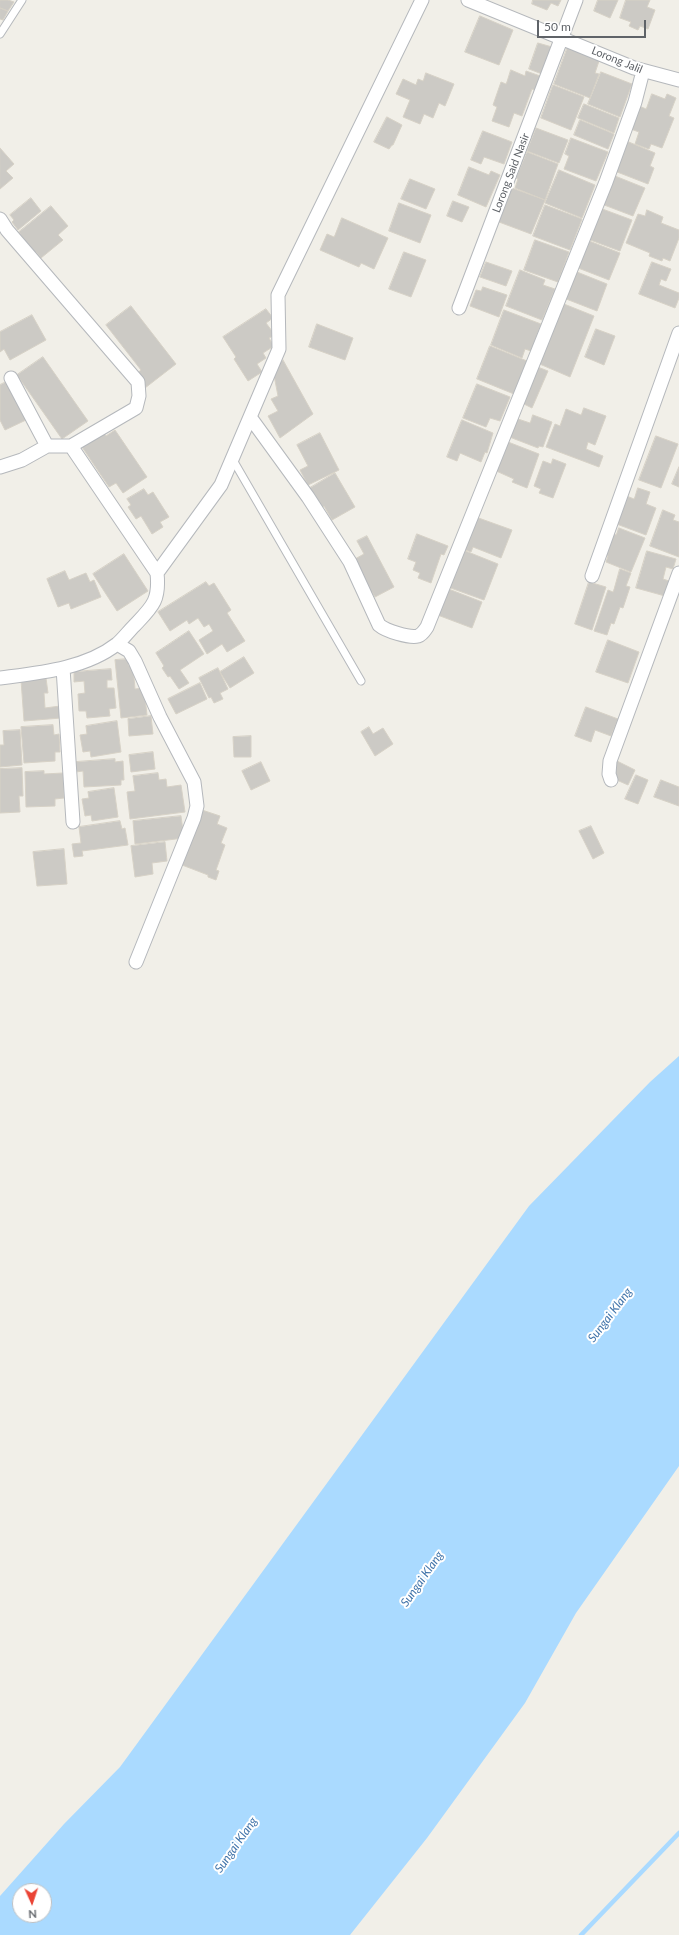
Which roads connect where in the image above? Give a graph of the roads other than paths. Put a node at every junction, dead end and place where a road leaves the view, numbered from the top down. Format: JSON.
{"nodes":[{"id":1,"x":22,"y":0,"type":"edge"},
{"id":2,"x":422,"y":0,"type":"edge"},
{"id":3,"x":468,"y":0,"type":"edge"},
{"id":4,"x":576,"y":0,"type":"edge"},
{"id":5,"x":489,"y":4,"type":"edge"},
{"id":6,"x":0,"y":34,"type":"edge"},
{"id":7,"x":562,"y":37,"type":"junction"},
{"id":8,"x":643,"y":71,"type":"junction"},
{"id":9,"x":679,"y":80,"type":"edge"},
{"id":10,"x":0,"y":219,"type":"edge"},
{"id":11,"x":459,"y":308,"type":"dead end"},
{"id":12,"x":679,"y":333,"type":"edge"},
{"id":13,"x":11,"y":378,"type":"dead end"},
{"id":14,"x":250,"y":417,"type":"junction"},
{"id":15,"x":47,"y":446,"type":"junction"},
{"id":16,"x":71,"y":446,"type":"junction"},
{"id":17,"x":233,"y":460,"type":"junction"},
{"id":18,"x":0,"y":467,"type":"edge"},
{"id":19,"x":157,"y":573,"type":"junction"},
{"id":20,"x":679,"y":573,"type":"edge"},
{"id":21,"x":592,"y":576,"type":"dead end"},
{"id":22,"x":117,"y":644,"type":"junction"},
{"id":23,"x":62,"y":668,"type":"junction"},
{"id":24,"x":0,"y":678,"type":"edge"},
{"id":25,"x":361,"y":681,"type":"dead end"},
{"id":26,"x":611,"y":780,"type":"dead end"},
{"id":27,"x":73,"y":822,"type":"dead end"},
{"id":28,"x":136,"y":962,"type":"dead end"}],
"edges":[{"from":1,"to":6,"type":"lane"},
{"from":2,"to":14,"type":"street"},
{"from":3,"to":5,"type":"street","name":"Lorong Jalil"},
{"from":4,"to":7,"type":"street","name":"Lorong Said Nasir"},
{"from":5,"to":7,"type":"street","name":"Lorong Jalil"},
{"from":7,"to":8,"type":"street","name":"Lorong Jalil"},
{"from":7,"to":11,"type":"street","name":"Lorong Said Nasir"},
{"from":8,"to":9,"type":"street","name":"Lorong Jalil"},
{"from":8,"to":14,"type":"street"},
{"from":10,"to":16,"type":"street"},
{"from":12,"to":21,"type":"street"},
{"from":13,"to":15,"type":"street"},
{"from":14,"to":17,"type":"street"},
{"from":15,"to":16,"type":"street"},
{"from":15,"to":18,"type":"street"},
{"from":16,"to":19,"type":"street"},
{"from":17,"to":19,"type":"street"},
{"from":17,"to":25,"type":"lane"},
{"from":19,"to":22,"type":"street"},
{"from":20,"to":26,"type":"street"},
{"from":22,"to":23,"type":"street"},
{"from":22,"to":28,"type":"street"},
{"from":23,"to":24,"type":"street"},
{"from":23,"to":27,"type":"street"}]}
